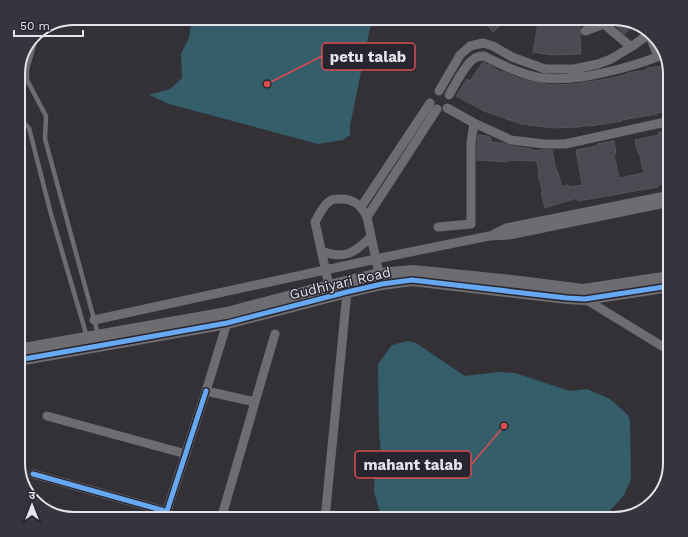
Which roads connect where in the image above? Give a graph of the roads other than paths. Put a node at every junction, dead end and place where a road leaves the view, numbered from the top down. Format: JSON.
{"nodes":[{"id":1,"x":601,"y":25,"type":"edge"},
{"id":2,"x":605,"y":25,"type":"edge"},
{"id":3,"x":585,"y":31,"type":"dead end"},
{"id":4,"x":645,"y":36,"type":"edge"},
{"id":5,"x":34,"y":46,"type":"edge"},
{"id":6,"x":631,"y":47,"type":"junction"},
{"id":7,"x":659,"y":56,"type":"edge"},
{"id":8,"x":575,"y":74,"type":"junction"},
{"id":9,"x":439,"y":91,"type":"junction"},
{"id":10,"x":449,"y":95,"type":"junction"},
{"id":11,"x":434,"y":106,"type":"junction"},
{"id":12,"x":447,"y":108,"type":"junction"},
{"id":13,"x":474,"y":123,"type":"junction"},
{"id":14,"x":663,"y":123,"type":"edge"},
{"id":15,"x":25,"y":124,"type":"edge"},
{"id":16,"x":663,"y":195,"type":"edge"},
{"id":17,"x":663,"y":203,"type":"edge"},
{"id":18,"x":361,"y":207,"type":"junction"},
{"id":19,"x":367,"y":217,"type":"junction"},
{"id":20,"x":438,"y":227,"type":"dead end"},
{"id":21,"x":489,"y":236,"type":"junction"},
{"id":22,"x":371,"y":237,"type":"junction"},
{"id":23,"x":322,"y":251,"type":"junction"},
{"id":24,"x":376,"y":259,"type":"junction"},
{"id":25,"x":326,"y":270,"type":"junction"},
{"id":26,"x":379,"y":274,"type":"junction"},
{"id":27,"x":663,"y":278,"type":"edge"},
{"id":28,"x":329,"y":286,"type":"junction"},
{"id":29,"x":663,"y":287,"type":"edge"},
{"id":30,"x":347,"y":292,"type":"junction"},
{"id":31,"x":584,"y":294,"type":"junction"},
{"id":32,"x":94,"y":320,"type":"junction"},
{"id":33,"x":227,"y":323,"type":"junction"},
{"id":34,"x":275,"y":334,"type":"dead end"},
{"id":35,"x":93,"y":336,"type":"junction"},
{"id":36,"x":663,"y":346,"type":"edge"},
{"id":37,"x":25,"y":349,"type":"edge"},
{"id":38,"x":25,"y":359,"type":"edge"},
{"id":39,"x":206,"y":391,"type":"junction"},
{"id":40,"x":255,"y":402,"type":"junction"},
{"id":41,"x":47,"y":416,"type":"dead end"},
{"id":42,"x":186,"y":454,"type":"junction"},
{"id":43,"x":33,"y":474,"type":"dead end"},
{"id":44,"x":223,"y":512,"type":"edge"},
{"id":45,"x":326,"y":512,"type":"edge"}],
"edges":[{"from":1,"to":3,"type":"street"},
{"from":2,"to":6,"type":"street"},
{"from":4,"to":6,"type":"street"},
{"from":5,"to":32,"type":"lane"},
{"from":6,"to":8,"type":"street"},
{"from":7,"to":8,"type":"street"},
{"from":8,"to":9,"type":"street"},
{"from":8,"to":10,"type":"street"},
{"from":9,"to":10,"type":"street"},
{"from":9,"to":11,"type":"street"},
{"from":10,"to":12,"type":"street"},
{"from":11,"to":12,"type":"street"},
{"from":11,"to":18,"type":"street"},
{"from":11,"to":19,"type":"street"},
{"from":12,"to":13,"type":"street"},
{"from":13,"to":14,"type":"street"},
{"from":13,"to":20,"type":"street"},
{"from":15,"to":35,"type":"lane"},
{"from":16,"to":21,"type":"street"},
{"from":17,"to":21,"type":"street"},
{"from":18,"to":19,"type":"street"},
{"from":18,"to":23,"type":"street"},
{"from":19,"to":22,"type":"street"},
{"from":21,"to":24,"type":"street"},
{"from":22,"to":23,"type":"street"},
{"from":22,"to":24,"type":"street"},
{"from":23,"to":25,"type":"street"},
{"from":24,"to":25,"type":"street"},
{"from":24,"to":26,"type":"street"},
{"from":25,"to":28,"type":"street"},
{"from":25,"to":32,"type":"street"},
{"from":26,"to":28,"type":"street","name":"Gudhiyari Road"},
{"from":26,"to":31,"type":"street","name":"Gudhiyari Road"},
{"from":27,"to":31,"type":"street","name":"Gudhiyari Road"},
{"from":28,"to":35,"type":"street","name":"Gudhiyari Road"},
{"from":29,"to":31,"type":"street","name":"Gudhiyari Road"},
{"from":30,"to":31,"type":"street","name":"Gudhiyari Road"},
{"from":30,"to":33,"type":"street","name":"Gudhiyari Road"},
{"from":30,"to":45,"type":"street"},
{"from":31,"to":36,"type":"street"},
{"from":32,"to":35,"type":"lane"},
{"from":33,"to":38,"type":"street","name":"Gudhiyari Road"},
{"from":33,"to":39,"type":"street"},
{"from":34,"to":40,"type":"street"},
{"from":35,"to":37,"type":"street","name":"Gudhiyari Road"},
{"from":39,"to":40,"type":"street"},
{"from":39,"to":42,"type":"street"},
{"from":40,"to":44,"type":"street"},
{"from":41,"to":42,"type":"street"},
{"from":42,"to":43,"type":"street"}]}
